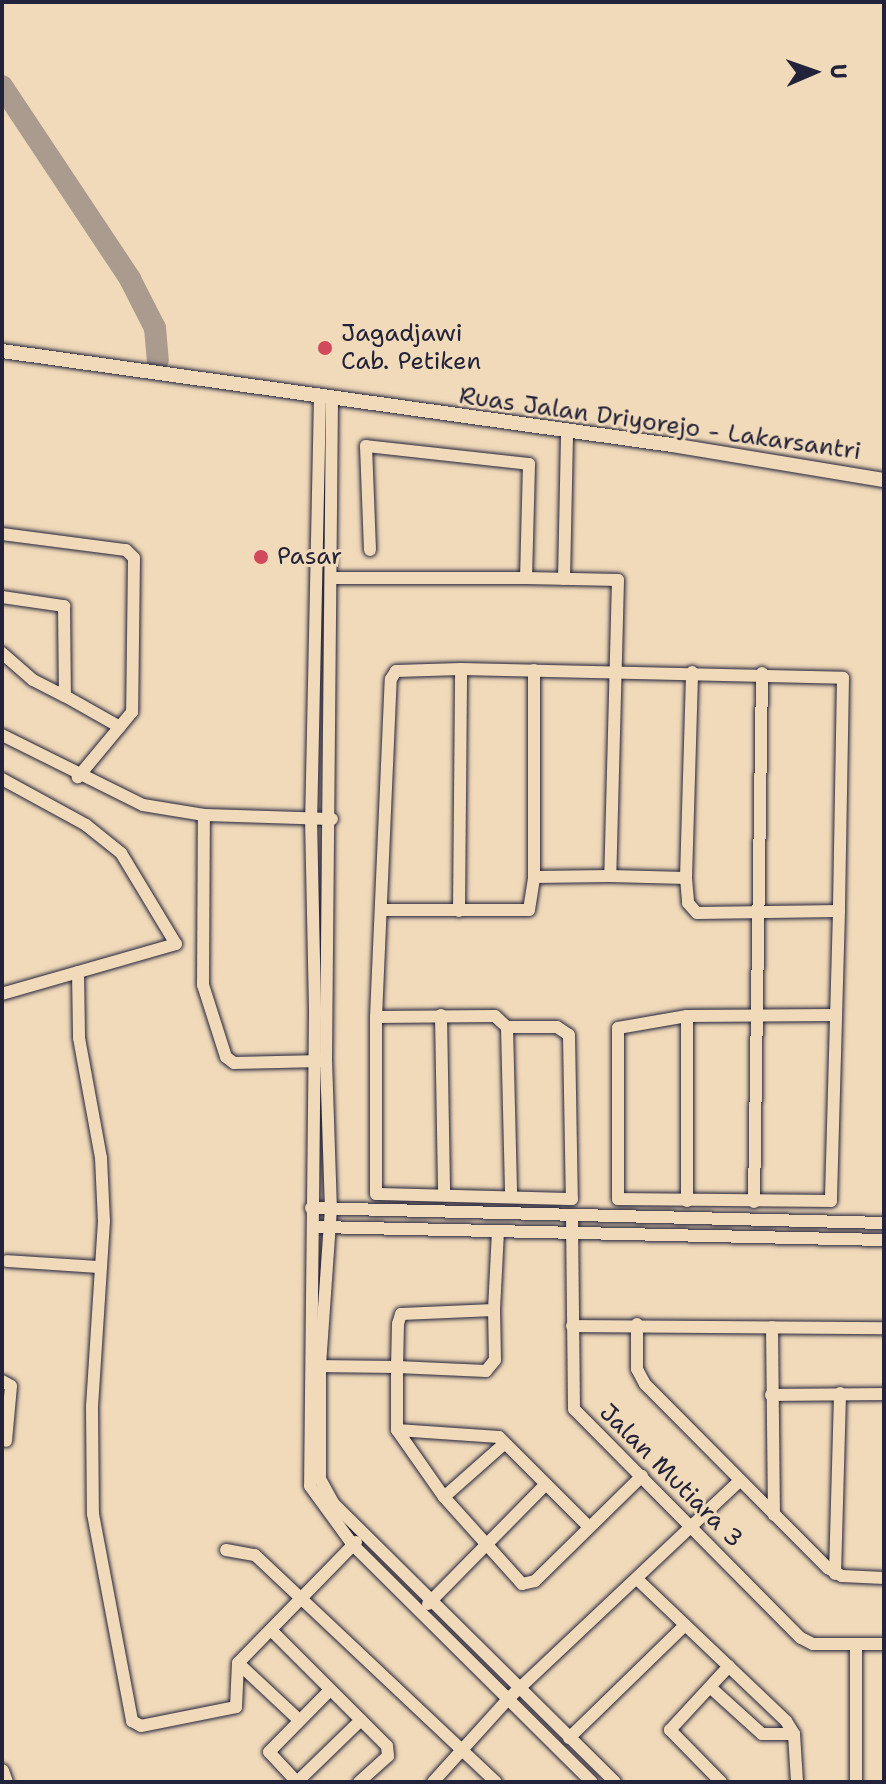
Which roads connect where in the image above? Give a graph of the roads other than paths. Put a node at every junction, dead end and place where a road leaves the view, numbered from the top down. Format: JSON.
{"nodes":[{"id":1,"x":2,"y":351,"type":"edge"},
{"id":2,"x":326,"y":398,"type":"junction"},
{"id":3,"x":567,"y":430,"type":"junction"},
{"id":4,"x":884,"y":480,"type":"edge"},
{"id":5,"x":2,"y":534,"type":"edge"},
{"id":6,"x":370,"y":550,"type":"dead end"},
{"id":7,"x":334,"y":578,"type":"junction"},
{"id":8,"x":526,"y":578,"type":"junction"},
{"id":9,"x":564,"y":579,"type":"junction"},
{"id":10,"x":2,"y":597,"type":"edge"},
{"id":11,"x":2,"y":653,"type":"edge"},
{"id":12,"x":461,"y":669,"type":"junction"},
{"id":13,"x":534,"y":670,"type":"junction"},
{"id":14,"x":616,"y":671,"type":"junction"},
{"id":15,"x":692,"y":672,"type":"junction"},
{"id":16,"x":762,"y":673,"type":"junction"},
{"id":17,"x":65,"y":696,"type":"junction"},
{"id":18,"x":120,"y":727,"type":"junction"},
{"id":19,"x":2,"y":735,"type":"edge"},
{"id":20,"x":78,"y":777,"type":"junction"},
{"id":21,"x":2,"y":779,"type":"edge"},
{"id":22,"x":204,"y":815,"type":"junction"},
{"id":23,"x":311,"y":818,"type":"junction"},
{"id":24,"x":332,"y":819,"type":"junction"},
{"id":25,"x":610,"y":876,"type":"junction"},
{"id":26,"x":534,"y":877,"type":"junction"},
{"id":27,"x":686,"y":878,"type":"junction"},
{"id":28,"x":381,"y":910,"type":"junction"},
{"id":29,"x":459,"y":911,"type":"junction"},
{"id":30,"x":758,"y":911,"type":"junction"},
{"id":31,"x":839,"y":911,"type":"junction"},
{"id":32,"x":202,"y":938,"type":"junction"},
{"id":33,"x":176,"y":944,"type":"junction"},
{"id":34,"x":78,"y":972,"type":"junction"},
{"id":35,"x":2,"y":994,"type":"edge"},
{"id":36,"x":321,"y":1013,"type":"junction"},
{"id":37,"x":757,"y":1014,"type":"junction"},
{"id":38,"x":441,"y":1015,"type":"junction"},
{"id":39,"x":836,"y":1015,"type":"junction"},
{"id":40,"x":687,"y":1016,"type":"junction"},
{"id":41,"x":376,"y":1017,"type":"junction"},
{"id":42,"x":507,"y":1027,"type":"junction"},
{"id":43,"x":321,"y":1061,"type":"junction"},
{"id":44,"x":444,"y":1192,"type":"junction"},
{"id":45,"x":511,"y":1196,"type":"junction"},
{"id":46,"x":687,"y":1201,"type":"junction"},
{"id":47,"x":754,"y":1202,"type":"junction"},
{"id":48,"x":311,"y":1208,"type":"junction"},
{"id":49,"x":331,"y":1208,"type":"junction"},
{"id":50,"x":572,"y":1218,"type":"junction"},
{"id":51,"x":884,"y":1223,"type":"edge"},
{"id":52,"x":311,"y":1227,"type":"junction"},
{"id":53,"x":326,"y":1227,"type":"junction"},
{"id":54,"x":498,"y":1231,"type":"junction"},
{"id":55,"x":573,"y":1234,"type":"junction"},
{"id":56,"x":884,"y":1240,"type":"edge"},
{"id":57,"x":7,"y":1261,"type":"dead end"},
{"id":58,"x":100,"y":1267,"type":"junction"},
{"id":59,"x":494,"y":1310,"type":"junction"},
{"id":60,"x":637,"y":1324,"type":"junction"},
{"id":61,"x":572,"y":1326,"type":"junction"},
{"id":62,"x":772,"y":1327,"type":"junction"},
{"id":63,"x":884,"y":1328,"type":"edge"},
{"id":64,"x":314,"y":1366,"type":"junction"},
{"id":65,"x":397,"y":1367,"type":"junction"},
{"id":66,"x":2,"y":1381,"type":"edge"},
{"id":67,"x":840,"y":1393,"type":"junction"},
{"id":68,"x":884,"y":1394,"type":"edge"},
{"id":69,"x":771,"y":1395,"type":"junction"},
{"id":70,"x":397,"y":1430,"type":"junction"},
{"id":71,"x":6,"y":1441,"type":"dead end"},
{"id":72,"x":504,"y":1444,"type":"junction"},
{"id":73,"x":642,"y":1476,"type":"junction"},
{"id":74,"x":739,"y":1481,"type":"junction"},
{"id":75,"x":546,"y":1484,"type":"junction"},
{"id":76,"x":444,"y":1497,"type":"junction"},
{"id":77,"x":774,"y":1515,"type":"junction"},
{"id":78,"x":691,"y":1525,"type":"junction"},
{"id":79,"x":589,"y":1527,"type":"junction"},
{"id":80,"x":363,"y":1534,"type":"junction"},
{"id":81,"x":353,"y":1545,"type":"junction"},
{"id":82,"x":485,"y":1546,"type":"junction"},
{"id":83,"x":226,"y":1550,"type":"dead end"},
{"id":84,"x":835,"y":1574,"type":"junction"},
{"id":85,"x":884,"y":1578,"type":"edge"},
{"id":86,"x":637,"y":1579,"type":"junction"},
{"id":87,"x":303,"y":1598,"type":"junction"},
{"id":88,"x":428,"y":1604,"type":"junction"},
{"id":89,"x":685,"y":1625,"type":"junction"},
{"id":90,"x":271,"y":1630,"type":"junction"},
{"id":91,"x":856,"y":1644,"type":"junction"},
{"id":92,"x":884,"y":1644,"type":"edge"},
{"id":93,"x":238,"y":1663,"type":"junction"},
{"id":94,"x":729,"y":1666,"type":"junction"},
{"id":95,"x":710,"y":1687,"type":"junction"},
{"id":96,"x":520,"y":1689,"type":"junction"},
{"id":97,"x":330,"y":1690,"type":"junction"},
{"id":98,"x":509,"y":1698,"type":"junction"},
{"id":99,"x":299,"y":1720,"type":"junction"},
{"id":100,"x":361,"y":1720,"type":"junction"},
{"id":101,"x":794,"y":1734,"type":"junction"},
{"id":102,"x":569,"y":1738,"type":"junction"},
{"id":103,"x":463,"y":1749,"type":"junction"},
{"id":104,"x":2,"y":1771,"type":"edge"},
{"id":105,"x":6,"y":1782,"type":"edge"},
{"id":106,"x":297,"y":1782,"type":"edge"},
{"id":107,"x":359,"y":1782,"type":"edge"},
{"id":108,"x":433,"y":1782,"type":"edge"},
{"id":109,"x":496,"y":1782,"type":"edge"},
{"id":110,"x":592,"y":1782,"type":"edge"},
{"id":111,"x":615,"y":1782,"type":"edge"},
{"id":112,"x":721,"y":1782,"type":"edge"},
{"id":113,"x":797,"y":1782,"type":"edge"},
{"id":114,"x":856,"y":1782,"type":"edge"}],
"edges":[{"from":1,"to":2,"type":"main road","name":"Ruas Jalan Driyorejo - Lakarsantri"},
{"from":2,"to":3,"type":"main road","name":"Ruas Jalan Driyorejo - Lakarsantri"},
{"from":2,"to":7,"type":"street"},
{"from":2,"to":23,"type":"street"},
{"from":3,"to":4,"type":"main road","name":"Ruas Jalan Driyorejo - Lakarsantri"},
{"from":3,"to":9,"type":"street"},
{"from":5,"to":18,"type":"street"},
{"from":6,"to":8,"type":"street"},
{"from":7,"to":8,"type":"street"},
{"from":7,"to":24,"type":"street"},
{"from":8,"to":9,"type":"street"},
{"from":9,"to":14,"type":"street"},
{"from":10,"to":17,"type":"street"},
{"from":11,"to":17,"type":"street"},
{"from":12,"to":13,"type":"street"},
{"from":12,"to":28,"type":"street"},
{"from":12,"to":29,"type":"street"},
{"from":13,"to":14,"type":"street"},
{"from":13,"to":26,"type":"street"},
{"from":14,"to":15,"type":"street"},
{"from":14,"to":25,"type":"street"},
{"from":15,"to":16,"type":"street"},
{"from":15,"to":27,"type":"street"},
{"from":16,"to":30,"type":"street"},
{"from":16,"to":31,"type":"street"},
{"from":17,"to":18,"type":"street"},
{"from":18,"to":20,"type":"street"},
{"from":19,"to":20,"type":"street"},
{"from":20,"to":22,"type":"street"},
{"from":21,"to":33,"type":"street"},
{"from":22,"to":23,"type":"street"},
{"from":22,"to":32,"type":"street"},
{"from":23,"to":24,"type":"street"},
{"from":23,"to":36,"type":"street"},
{"from":24,"to":36,"type":"street"},
{"from":25,"to":26,"type":"street"},
{"from":25,"to":27,"type":"street"},
{"from":26,"to":29,"type":"street"},
{"from":27,"to":30,"type":"street"},
{"from":28,"to":29,"type":"street"},
{"from":28,"to":41,"type":"street"},
{"from":30,"to":31,"type":"street"},
{"from":30,"to":37,"type":"street"},
{"from":31,"to":39,"type":"street"},
{"from":32,"to":33,"type":"street"},
{"from":32,"to":43,"type":"street"},
{"from":33,"to":34,"type":"street"},
{"from":34,"to":35,"type":"street"},
{"from":34,"to":58,"type":"street"},
{"from":36,"to":43,"type":"street"},
{"from":37,"to":39,"type":"street"},
{"from":37,"to":40,"type":"street"},
{"from":37,"to":47,"type":"street"},
{"from":38,"to":41,"type":"street"},
{"from":38,"to":42,"type":"street"},
{"from":38,"to":44,"type":"street"},
{"from":39,"to":47,"type":"street"},
{"from":40,"to":46,"type":"street"},
{"from":40,"to":46,"type":"street"},
{"from":41,"to":44,"type":"street"},
{"from":42,"to":45,"type":"street"},
{"from":42,"to":45,"type":"street"},
{"from":43,"to":48,"type":"street"},
{"from":43,"to":49,"type":"street"},
{"from":44,"to":45,"type":"street"},
{"from":46,"to":47,"type":"street"},
{"from":48,"to":49,"type":"street"},
{"from":48,"to":52,"type":"street"},
{"from":49,"to":50,"type":"street"},
{"from":49,"to":53,"type":"street"},
{"from":50,"to":51,"type":"street"},
{"from":50,"to":55,"type":"street","name":"Jalan Mutiara 3"},
{"from":52,"to":53,"type":"street"},
{"from":52,"to":64,"type":"street"},
{"from":53,"to":54,"type":"street"},
{"from":53,"to":64,"type":"street"},
{"from":54,"to":55,"type":"street"},
{"from":54,"to":59,"type":"street"},
{"from":55,"to":56,"type":"street"},
{"from":55,"to":61,"type":"street","name":"Jalan Mutiara 3"},
{"from":57,"to":58,"type":"street"},
{"from":58,"to":93,"type":"street"},
{"from":59,"to":65,"type":"street"},
{"from":59,"to":65,"type":"street"},
{"from":60,"to":61,"type":"street"},
{"from":60,"to":62,"type":"street"},
{"from":60,"to":74,"type":"street"},
{"from":61,"to":73,"type":"street","name":"Jalan Mutiara 3"},
{"from":62,"to":63,"type":"street"},
{"from":62,"to":69,"type":"street"},
{"from":64,"to":65,"type":"street"},
{"from":64,"to":80,"type":"street"},
{"from":64,"to":81,"type":"street"},
{"from":65,"to":70,"type":"street"},
{"from":66,"to":71,"type":"street"},
{"from":67,"to":68,"type":"street"},
{"from":67,"to":69,"type":"street"},
{"from":67,"to":84,"type":"street"},
{"from":69,"to":77,"type":"street"},
{"from":70,"to":72,"type":"street"},
{"from":70,"to":76,"type":"street"},
{"from":72,"to":75,"type":"street"},
{"from":72,"to":76,"type":"street"},
{"from":73,"to":78,"type":"street","name":"Jalan Mutiara 3"},
{"from":73,"to":79,"type":"street"},
{"from":74,"to":77,"type":"street"},
{"from":74,"to":78,"type":"street"},
{"from":75,"to":79,"type":"street"},
{"from":75,"to":82,"type":"street"},
{"from":76,"to":82,"type":"street"},
{"from":77,"to":84,"type":"street"},
{"from":78,"to":86,"type":"street"},
{"from":78,"to":91,"type":"street","name":"Jalan Mutiara 3"},
{"from":79,"to":82,"type":"street"},
{"from":80,"to":81,"type":"street"},
{"from":80,"to":88,"type":"street"},
{"from":81,"to":87,"type":"street"},
{"from":81,"to":88,"type":"street"},
{"from":82,"to":88,"type":"street"},
{"from":83,"to":87,"type":"street"},
{"from":84,"to":85,"type":"street"},
{"from":86,"to":89,"type":"street"},
{"from":86,"to":96,"type":"street"},
{"from":87,"to":90,"type":"street"},
{"from":87,"to":103,"type":"street"},
{"from":88,"to":96,"type":"street"},
{"from":88,"to":98,"type":"street"},
{"from":89,"to":94,"type":"street"},
{"from":89,"to":102,"type":"street"},
{"from":90,"to":93,"type":"street"},
{"from":90,"to":97,"type":"street"},
{"from":91,"to":92,"type":"street","name":"Jalan Mutiara 3"},
{"from":91,"to":114,"type":"street"},
{"from":93,"to":99,"type":"street"},
{"from":94,"to":95,"type":"street"},
{"from":94,"to":101,"type":"street"},
{"from":95,"to":101,"type":"street"},
{"from":95,"to":112,"type":"street"},
{"from":96,"to":98,"type":"street"},
{"from":96,"to":102,"type":"street"},
{"from":97,"to":99,"type":"street"},
{"from":97,"to":100,"type":"street"},
{"from":98,"to":103,"type":"street"},
{"from":98,"to":110,"type":"street"},
{"from":99,"to":106,"type":"street"},
{"from":100,"to":106,"type":"street"},
{"from":100,"to":107,"type":"street"},
{"from":101,"to":113,"type":"street"},
{"from":102,"to":111,"type":"street"},
{"from":103,"to":108,"type":"street"},
{"from":103,"to":109,"type":"street"},
{"from":104,"to":105,"type":"main road"}]}
